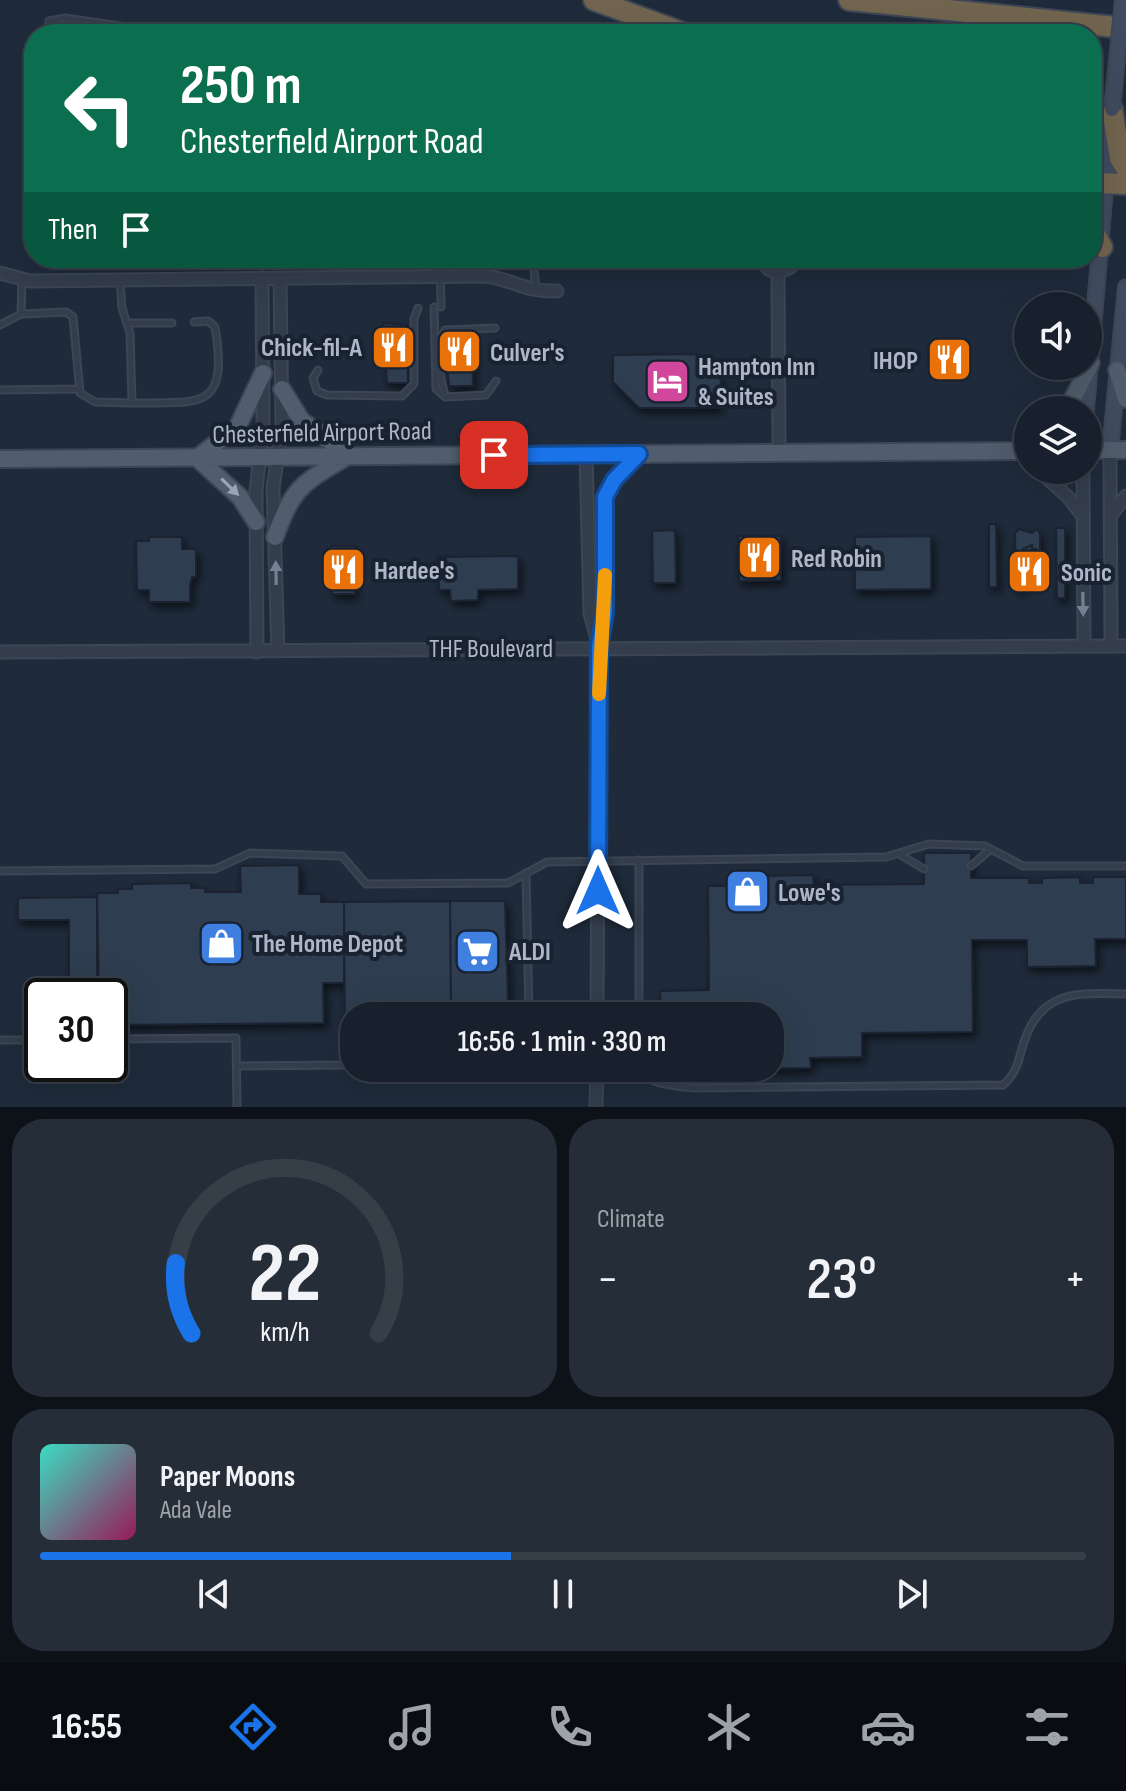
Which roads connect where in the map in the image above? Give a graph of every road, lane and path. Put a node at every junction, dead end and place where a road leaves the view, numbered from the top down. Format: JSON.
{"nodes":[{"id":1,"x":594,"y":0,"type":"edge"},
{"id":2,"x":849,"y":0,"type":"edge"},
{"id":3,"x":1123,"y":0,"type":"edge"},
{"id":4,"x":49,"y":24,"type":"edge"},
{"id":5,"x":107,"y":24,"type":"edge"},
{"id":6,"x":659,"y":24,"type":"edge"},
{"id":7,"x":1086,"y":24,"type":"edge"},
{"id":8,"x":1102,"y":26,"type":"edge"},
{"id":9,"x":1126,"y":28,"type":"edge"},
{"id":10,"x":1112,"y":109,"type":"junction"},
{"id":11,"x":1126,"y":168,"type":"edge"},
{"id":12,"x":1108,"y":183,"type":"edge"},
{"id":13,"x":1102,"y":213,"type":"edge"},
{"id":14,"x":440,"y":268,"type":"edge"},
{"id":15,"x":534,"y":268,"type":"edge"},
{"id":16,"x":767,"y":268,"type":"edge"},
{"id":17,"x":789,"y":268,"type":"edge"},
{"id":18,"x":1096,"y":268,"type":"edge"},
{"id":19,"x":0,"y":273,"type":"edge"},
{"id":20,"x":778,"y":273,"type":"junction"},
{"id":21,"x":440,"y":276,"type":"junction"},
{"id":22,"x":262,"y":278,"type":"junction"},
{"id":23,"x":280,"y":278,"type":"junction"},
{"id":24,"x":22,"y":279,"type":"junction"},
{"id":25,"x":120,"y":280,"type":"junction"},
{"id":26,"x":1126,"y":287,"type":"edge"},
{"id":27,"x":557,"y":291,"type":"dead end"},
{"id":28,"x":537,"y":292,"type":"junction"},
{"id":29,"x":1094,"y":292,"type":"edge"},
{"id":30,"x":434,"y":307,"type":"dead end"},
{"id":31,"x":441,"y":307,"type":"dead end"},
{"id":32,"x":418,"y":308,"type":"dead end"},
{"id":33,"x":21,"y":314,"type":"junction"},
{"id":34,"x":194,"y":322,"type":"dead end"},
{"id":35,"x":128,"y":323,"type":"junction"},
{"id":36,"x":172,"y":323,"type":"dead end"},
{"id":37,"x":0,"y":325,"type":"edge"},
{"id":38,"x":495,"y":328,"type":"dead end"},
{"id":39,"x":318,"y":370,"type":"dead end"},
{"id":40,"x":1117,"y":370,"type":"junction"},
{"id":41,"x":263,"y":373,"type":"junction"},
{"id":42,"x":496,"y":381,"type":"dead end"},
{"id":43,"x":78,"y":389,"type":"junction"},
{"id":44,"x":282,"y":389,"type":"junction"},
{"id":45,"x":0,"y":390,"type":"edge"},
{"id":46,"x":445,"y":397,"type":"junction"},
{"id":47,"x":1126,"y":399,"type":"edge"},
{"id":48,"x":132,"y":403,"type":"junction"},
{"id":49,"x":1118,"y":450,"type":"edge"},
{"id":50,"x":1014,"y":452,"type":"edge"},
{"id":51,"x":779,"y":453,"type":"junction"},
{"id":52,"x":586,"y":454,"type":"junction"},
{"id":53,"x":639,"y":454,"type":"junction"},
{"id":54,"x":349,"y":455,"type":"junction"},
{"id":55,"x":259,"y":457,"type":"junction"},
{"id":56,"x":278,"y":457,"type":"junction"},
{"id":57,"x":197,"y":458,"type":"junction"},
{"id":58,"x":0,"y":459,"type":"edge"},
{"id":59,"x":1054,"y":484,"type":"edge"},
{"id":60,"x":1083,"y":484,"type":"edge"},
{"id":61,"x":1126,"y":496,"type":"edge"},
{"id":62,"x":1082,"y":516,"type":"junction"},
{"id":63,"x":1110,"y":516,"type":"junction"},
{"id":64,"x":256,"y":522,"type":"junction"},
{"id":65,"x":275,"y":537,"type":"junction"},
{"id":66,"x":1084,"y":646,"type":"junction"},
{"id":67,"x":1111,"y":646,"type":"junction"},
{"id":68,"x":1126,"y":646,"type":"edge"},
{"id":69,"x":599,"y":647,"type":"junction"},
{"id":70,"x":278,"y":651,"type":"junction"},
{"id":71,"x":0,"y":652,"type":"edge"},
{"id":72,"x":257,"y":652,"type":"junction"},
{"id":73,"x":991,"y":849,"type":"junction"},
{"id":74,"x":898,"y":853,"type":"junction"},
{"id":75,"x":598,"y":860,"type":"junction"},
{"id":76,"x":639,"y":860,"type":"junction"},
{"id":77,"x":971,"y":866,"type":"dead end"},
{"id":78,"x":1126,"y":866,"type":"edge"},
{"id":79,"x":924,"y":869,"type":"dead end"},
{"id":80,"x":0,"y":871,"type":"edge"},
{"id":81,"x":526,"y":873,"type":"junction"},
{"id":82,"x":1126,"y":994,"type":"edge"},
{"id":83,"x":529,"y":1002,"type":"edge"},
{"id":84,"x":597,"y":1002,"type":"edge"},
{"id":85,"x":639,"y":1002,"type":"edge"},
{"id":86,"x":128,"y":1039,"type":"edge"},
{"id":87,"x":0,"y":1040,"type":"edge"},
{"id":88,"x":24,"y":1040,"type":"edge"},
{"id":89,"x":340,"y":1065,"type":"edge"},
{"id":90,"x":237,"y":1066,"type":"junction"},
{"id":91,"x":597,"y":1082,"type":"edge"},
{"id":92,"x":662,"y":1082,"type":"edge"},
{"id":93,"x":237,"y":1107,"type":"edge"},
{"id":94,"x":596,"y":1107,"type":"edge"}],
"edges":[{"from":1,"to":6,"type":"highway"},
{"from":2,"to":7,"type":"highway"},
{"from":3,"to":10,"type":"street","bridge":true},
{"from":4,"to":5,"type":"lane"},
{"from":8,"to":9,"type":"highway"},
{"from":10,"to":11,"type":"highway"},
{"from":10,"to":12,"type":"street"},
{"from":12,"to":13,"type":"street"},
{"from":14,"to":21,"type":"lane"},
{"from":15,"to":28,"type":"lane"},
{"from":16,"to":20,"type":"street"},
{"from":17,"to":20,"type":"street"},
{"from":18,"to":29,"type":"street"},
{"from":19,"to":24,"type":"street"},
{"from":20,"to":51,"type":"street"},
{"from":21,"to":23,"type":"street"},
{"from":21,"to":28,"type":"street"},
{"from":21,"to":31,"type":"lane"},
{"from":22,"to":23,"type":"street"},
{"from":22,"to":25,"type":"street"},
{"from":22,"to":41,"type":"street"},
{"from":23,"to":44,"type":"street"},
{"from":24,"to":25,"type":"street"},
{"from":24,"to":33,"type":"lane"},
{"from":25,"to":35,"type":"lane"},
{"from":26,"to":40,"type":"street"},
{"from":27,"to":28,"type":"street"},
{"from":30,"to":46,"type":"lane"},
{"from":32,"to":39,"type":"lane"},
{"from":33,"to":37,"type":"lane"},
{"from":33,"to":43,"type":"lane"},
{"from":34,"to":48,"type":"lane"},
{"from":35,"to":36,"type":"lane"},
{"from":35,"to":48,"type":"lane"},
{"from":38,"to":46,"type":"lane"},
{"from":40,"to":47,"type":"main road"},
{"from":40,"to":49,"type":"street"},
{"from":41,"to":55,"type":"street"},
{"from":41,"to":57,"type":"main road"},
{"from":42,"to":46,"type":"lane"},
{"from":43,"to":45,"type":"lane"},
{"from":43,"to":48,"type":"lane"},
{"from":44,"to":54,"type":"main road"},
{"from":44,"to":56,"type":"street"},
{"from":49,"to":63,"type":"street"},
{"from":50,"to":51,"type":"main road","name":"Chesterfield Airport Road"},
{"from":51,"to":53,"type":"main road","name":"Chesterfield Airport Road"},
{"from":52,"to":53,"type":"main road","name":"Chesterfield Airport Road"},
{"from":52,"to":54,"type":"main road","name":"Chesterfield Airport Road"},
{"from":52,"to":69,"type":"street"},
{"from":53,"to":69,"type":"street"},
{"from":54,"to":56,"type":"main road","name":"Chesterfield Airport Road"},
{"from":54,"to":65,"type":"main road"},
{"from":55,"to":56,"type":"main road","name":"Chesterfield Airport Road"},
{"from":55,"to":57,"type":"main road","name":"Chesterfield Airport Road"},
{"from":55,"to":64,"type":"street"},
{"from":56,"to":65,"type":"street"},
{"from":57,"to":58,"type":"main road","name":"Chesterfield Airport Road"},
{"from":57,"to":64,"type":"main road","one_way":true},
{"from":59,"to":62,"type":"street"},
{"from":60,"to":62,"type":"street"},
{"from":61,"to":63,"type":"street"},
{"from":62,"to":66,"type":"street","one_way":true},
{"from":63,"to":67,"type":"street"},
{"from":64,"to":72,"type":"street"},
{"from":70,"to":65,"type":"street","one_way":true},
{"from":66,"to":67,"type":"street","name":"THF Boulevard"},
{"from":66,"to":69,"type":"street","name":"THF Boulevard"},
{"from":67,"to":68,"type":"street","name":"THF Boulevard"},
{"from":69,"to":70,"type":"street","name":"THF Boulevard"},
{"from":69,"to":75,"type":"street"},
{"from":70,"to":72,"type":"street","name":"THF Boulevard"},
{"from":71,"to":72,"type":"street","name":"THF Boulevard"},
{"from":73,"to":74,"type":"lane"},
{"from":73,"to":77,"type":"lane"},
{"from":73,"to":78,"type":"lane"},
{"from":74,"to":76,"type":"lane"},
{"from":74,"to":79,"type":"lane"},
{"from":75,"to":76,"type":"lane"},
{"from":75,"to":81,"type":"lane"},
{"from":75,"to":84,"type":"street"},
{"from":76,"to":85,"type":"lane"},
{"from":80,"to":81,"type":"lane"},
{"from":81,"to":83,"type":"lane"},
{"from":82,"to":92,"type":"lane"},
{"from":86,"to":90,"type":"lane"},
{"from":87,"to":88,"type":"lane"},
{"from":89,"to":90,"type":"lane"},
{"from":90,"to":93,"type":"lane"},
{"from":91,"to":94,"type":"street"}]}
